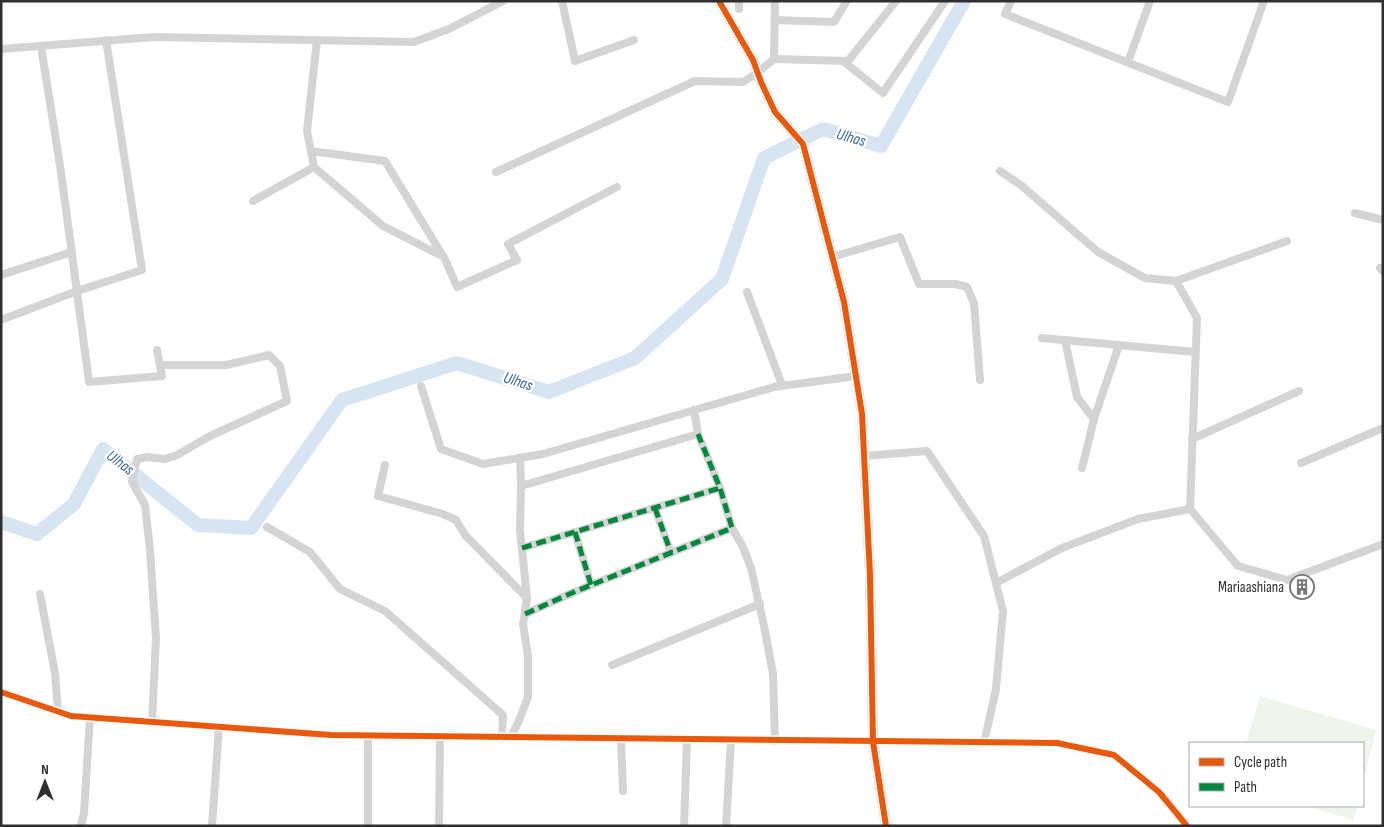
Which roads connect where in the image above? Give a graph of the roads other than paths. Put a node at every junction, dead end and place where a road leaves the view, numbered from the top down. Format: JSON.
{"nodes":[{"id":1,"x":503,"y":1,"type":"edge"},
{"id":2,"x":562,"y":1,"type":"edge"},
{"id":3,"x":719,"y":1,"type":"edge"},
{"id":4,"x":775,"y":1,"type":"edge"},
{"id":5,"x":847,"y":1,"type":"edge"},
{"id":6,"x":896,"y":1,"type":"edge"},
{"id":7,"x":946,"y":1,"type":"edge"},
{"id":8,"x":1011,"y":1,"type":"edge"},
{"id":9,"x":1150,"y":1,"type":"edge"},
{"id":10,"x":1264,"y":1,"type":"edge"},
{"id":11,"x":775,"y":20,"type":"junction"},
{"id":12,"x":106,"y":40,"type":"junction"},
{"id":13,"x":317,"y":40,"type":"junction"},
{"id":14,"x":634,"y":40,"type":"dead end"},
{"id":15,"x":41,"y":46,"type":"junction"},
{"id":16,"x":1,"y":49,"type":"edge"},
{"id":17,"x":774,"y":59,"type":"junction"},
{"id":18,"x":843,"y":61,"type":"junction"},
{"id":19,"x":1128,"y":62,"type":"junction"},
{"id":20,"x":757,"y":73,"type":"junction"},
{"id":21,"x":311,"y":151,"type":"junction"},
{"id":22,"x":314,"y":167,"type":"junction"},
{"id":23,"x":1000,"y":171,"type":"dead end"},
{"id":24,"x":496,"y":172,"type":"dead end"},
{"id":25,"x":617,"y":187,"type":"dead end"},
{"id":26,"x":254,"y":201,"type":"dead end"},
{"id":27,"x":1355,"y":212,"type":"dead end"},
{"id":28,"x":1383,"y":220,"type":"edge"},
{"id":29,"x":1288,"y":240,"type":"dead end"},
{"id":30,"x":72,"y":252,"type":"junction"},
{"id":31,"x":444,"y":257,"type":"junction"},
{"id":32,"x":832,"y":257,"type":"junction"},
{"id":33,"x":1,"y":275,"type":"edge"},
{"id":34,"x":1176,"y":281,"type":"junction"},
{"id":35,"x":77,"y":290,"type":"junction"},
{"id":36,"x":747,"y":292,"type":"dead end"},
{"id":37,"x":1,"y":320,"type":"edge"},
{"id":38,"x":1042,"y":338,"type":"dead end"},
{"id":39,"x":1065,"y":340,"type":"junction"},
{"id":40,"x":1119,"y":345,"type":"junction"},
{"id":41,"x":157,"y":350,"type":"dead end"},
{"id":42,"x":1195,"y":352,"type":"junction"},
{"id":43,"x":160,"y":365,"type":"junction"},
{"id":44,"x":856,"y":376,"type":"junction"},
{"id":45,"x":980,"y":380,"type":"dead end"},
{"id":46,"x":782,"y":385,"type":"junction"},
{"id":47,"x":421,"y":386,"type":"dead end"},
{"id":48,"x":1299,"y":391,"type":"dead end"},
{"id":49,"x":694,"y":410,"type":"junction"},
{"id":50,"x":1094,"y":419,"type":"junction"},
{"id":51,"x":1383,"y":428,"type":"edge"},
{"id":52,"x":698,"y":434,"type":"junction"},
{"id":53,"x":1192,"y":439,"type":"junction"},
{"id":54,"x":864,"y":456,"type":"junction"},
{"id":55,"x":520,"y":458,"type":"junction"},
{"id":56,"x":1301,"y":463,"type":"dead end"},
{"id":57,"x":385,"y":465,"type":"dead end"},
{"id":58,"x":1082,"y":468,"type":"dead end"},
{"id":59,"x":521,"y":486,"type":"junction"},
{"id":60,"x":720,"y":488,"type":"junction"},
{"id":61,"x":655,"y":508,"type":"junction"},
{"id":62,"x":1190,"y":509,"type":"junction"},
{"id":63,"x":266,"y":527,"type":"dead end"},
{"id":64,"x":732,"y":528,"type":"junction"},
{"id":65,"x":575,"y":532,"type":"junction"},
{"id":66,"x":1383,"y":544,"type":"edge"},
{"id":67,"x":522,"y":548,"type":"junction"},
{"id":68,"x":670,"y":553,"type":"junction"},
{"id":69,"x":996,"y":583,"type":"junction"},
{"id":70,"x":591,"y":585,"type":"junction"},
{"id":71,"x":40,"y":594,"type":"dead end"},
{"id":72,"x":527,"y":598,"type":"junction"},
{"id":73,"x":760,"y":604,"type":"junction"},
{"id":74,"x":525,"y":614,"type":"junction"},
{"id":75,"x":612,"y":665,"type":"dead end"},
{"id":76,"x":1,"y":692,"type":"edge"},
{"id":77,"x":58,"y":711,"type":"junction"},
{"id":78,"x":90,"y":717,"type":"junction"},
{"id":79,"x":152,"y":722,"type":"junction"},
{"id":80,"x":219,"y":727,"type":"junction"},
{"id":81,"x":368,"y":736,"type":"junction"},
{"id":82,"x":440,"y":737,"type":"junction"},
{"id":83,"x":506,"y":738,"type":"junction"},
{"id":84,"x":620,"y":740,"type":"junction"},
{"id":85,"x":687,"y":740,"type":"junction"},
{"id":86,"x":731,"y":741,"type":"junction"},
{"id":87,"x":775,"y":741,"type":"junction"},
{"id":88,"x":873,"y":742,"type":"junction"},
{"id":89,"x":984,"y":743,"type":"junction"},
{"id":90,"x":623,"y":791,"type":"dead end"},
{"id":91,"x":81,"y":826,"type":"edge"},
{"id":92,"x":212,"y":826,"type":"edge"},
{"id":93,"x":368,"y":826,"type":"edge"},
{"id":94,"x":438,"y":826,"type":"edge"},
{"id":95,"x":684,"y":826,"type":"edge"},
{"id":96,"x":726,"y":826,"type":"edge"},
{"id":97,"x":886,"y":826,"type":"edge"},
{"id":98,"x":1187,"y":826,"type":"edge"}],
"edges":[{"from":1,"to":13,"type":"street"},
{"from":2,"to":14,"type":"street"},
{"from":3,"to":20,"type":"street"},
{"from":4,"to":11,"type":"street"},
{"from":5,"to":11,"type":"street"},
{"from":6,"to":18,"type":"street"},
{"from":7,"to":18,"type":"street"},
{"from":8,"to":19,"type":"street"},
{"from":9,"to":19,"type":"street"},
{"from":10,"to":19,"type":"street"},
{"from":11,"to":17,"type":"street"},
{"from":12,"to":13,"type":"street"},
{"from":12,"to":15,"type":"street"},
{"from":12,"to":35,"type":"street"},
{"from":13,"to":21,"type":"street"},
{"from":15,"to":16,"type":"street"},
{"from":15,"to":30,"type":"street"},
{"from":17,"to":18,"type":"street"},
{"from":17,"to":20,"type":"street"},
{"from":20,"to":24,"type":"street"},
{"from":20,"to":32,"type":"street"},
{"from":21,"to":22,"type":"street"},
{"from":21,"to":31,"type":"street"},
{"from":22,"to":26,"type":"street"},
{"from":22,"to":31,"type":"street"},
{"from":23,"to":34,"type":"street"},
{"from":25,"to":31,"type":"street"},
{"from":27,"to":28,"type":"street"},
{"from":29,"to":34,"type":"street"},
{"from":30,"to":33,"type":"street"},
{"from":30,"to":35,"type":"street"},
{"from":32,"to":44,"type":"street"},
{"from":32,"to":45,"type":"street"},
{"from":34,"to":42,"type":"street"},
{"from":35,"to":37,"type":"street"},
{"from":35,"to":43,"type":"street"},
{"from":36,"to":46,"type":"street"},
{"from":38,"to":39,"type":"street"},
{"from":39,"to":40,"type":"street"},
{"from":39,"to":50,"type":"street"},
{"from":40,"to":42,"type":"street"},
{"from":40,"to":50,"type":"street"},
{"from":41,"to":43,"type":"street"},
{"from":42,"to":53,"type":"street"},
{"from":43,"to":79,"type":"street"},
{"from":44,"to":46,"type":"street"},
{"from":44,"to":54,"type":"street"},
{"from":46,"to":49,"type":"street"},
{"from":47,"to":55,"type":"street"},
{"from":48,"to":53,"type":"street"},
{"from":49,"to":52,"type":"street"},
{"from":49,"to":55,"type":"street"},
{"from":50,"to":58,"type":"street"},
{"from":51,"to":56,"type":"street"},
{"from":52,"to":59,"type":"street"},
{"from":52,"to":60,"type":"street"},
{"from":53,"to":62,"type":"street"},
{"from":54,"to":69,"type":"street"},
{"from":54,"to":88,"type":"street"},
{"from":55,"to":59,"type":"street"},
{"from":57,"to":72,"type":"street"},
{"from":59,"to":67,"type":"street"},
{"from":60,"to":61,"type":"street"},
{"from":60,"to":64,"type":"street"},
{"from":61,"to":65,"type":"street"},
{"from":61,"to":68,"type":"street"},
{"from":62,"to":66,"type":"street"},
{"from":62,"to":69,"type":"street"},
{"from":63,"to":83,"type":"street"},
{"from":64,"to":68,"type":"street"},
{"from":64,"to":73,"type":"street"},
{"from":65,"to":67,"type":"street"},
{"from":65,"to":70,"type":"street"},
{"from":67,"to":72,"type":"street"},
{"from":68,"to":70,"type":"street"},
{"from":69,"to":89,"type":"street"},
{"from":70,"to":74,"type":"street"},
{"from":71,"to":77,"type":"street"},
{"from":72,"to":74,"type":"street"},
{"from":73,"to":75,"type":"street"},
{"from":73,"to":87,"type":"street"},
{"from":74,"to":83,"type":"street"},
{"from":76,"to":77,"type":"street"},
{"from":77,"to":78,"type":"street"},
{"from":78,"to":79,"type":"street"},
{"from":78,"to":91,"type":"street"},
{"from":79,"to":80,"type":"street"},
{"from":80,"to":81,"type":"street"},
{"from":80,"to":92,"type":"street"},
{"from":81,"to":82,"type":"street"},
{"from":81,"to":93,"type":"street"},
{"from":82,"to":83,"type":"street"},
{"from":82,"to":94,"type":"street"},
{"from":83,"to":84,"type":"street"},
{"from":84,"to":85,"type":"street"},
{"from":84,"to":90,"type":"street"},
{"from":85,"to":86,"type":"street"},
{"from":85,"to":95,"type":"street"},
{"from":86,"to":87,"type":"street"},
{"from":86,"to":96,"type":"street"},
{"from":87,"to":88,"type":"street"},
{"from":88,"to":89,"type":"street"},
{"from":88,"to":97,"type":"street"},
{"from":89,"to":98,"type":"street"}]}
